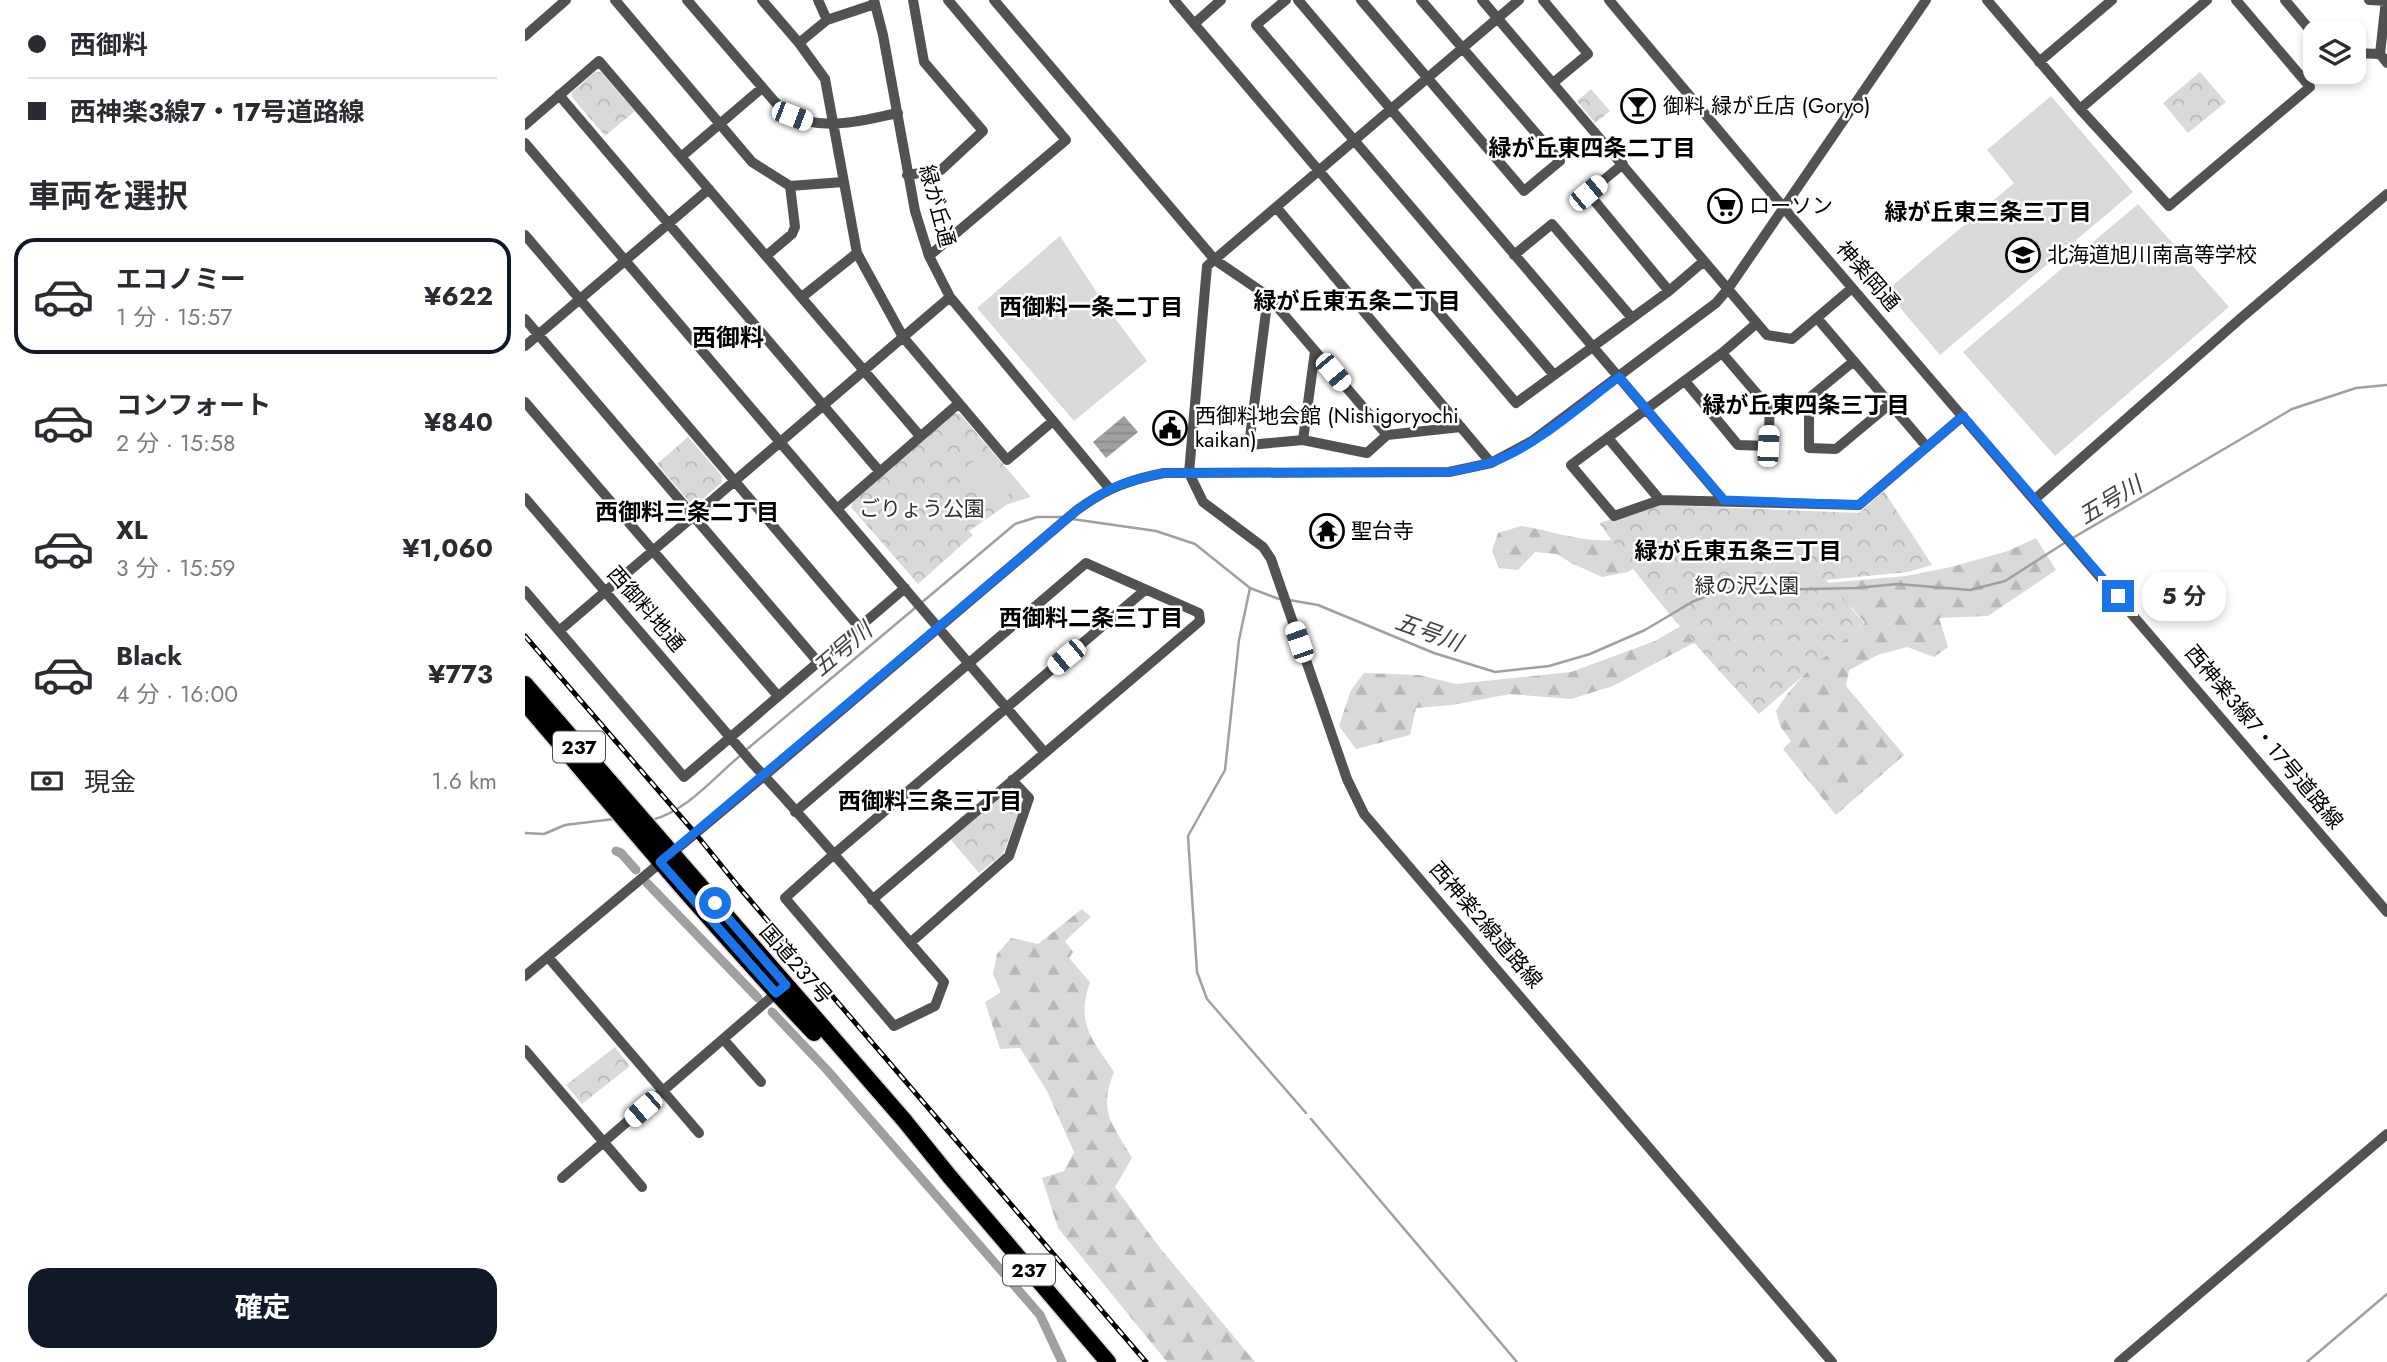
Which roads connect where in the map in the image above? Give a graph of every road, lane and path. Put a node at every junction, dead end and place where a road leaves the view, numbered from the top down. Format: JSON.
{"nodes":[{"id":1,"x":566,"y":0,"type":"edge"},
{"id":2,"x":615,"y":0,"type":"edge"},
{"id":3,"x":687,"y":0,"type":"edge"},
{"id":4,"x":762,"y":0,"type":"edge"},
{"id":5,"x":818,"y":0,"type":"edge"},
{"id":6,"x":912,"y":0,"type":"edge"},
{"id":7,"x":949,"y":0,"type":"edge"},
{"id":8,"x":994,"y":0,"type":"edge"},
{"id":9,"x":1174,"y":0,"type":"edge"},
{"id":10,"x":1221,"y":0,"type":"edge"},
{"id":11,"x":1286,"y":0,"type":"edge"},
{"id":12,"x":1298,"y":0,"type":"edge"},
{"id":13,"x":1361,"y":0,"type":"edge"},
{"id":14,"x":1421,"y":0,"type":"edge"},
{"id":15,"x":1482,"y":0,"type":"edge"},
{"id":16,"x":1518,"y":0,"type":"edge"},
{"id":17,"x":1542,"y":0,"type":"edge"},
{"id":18,"x":1609,"y":0,"type":"edge"},
{"id":19,"x":1926,"y":0,"type":"edge"},
{"id":20,"x":1987,"y":0,"type":"edge"},
{"id":21,"x":2112,"y":0,"type":"edge"},
{"id":22,"x":2207,"y":0,"type":"edge"},
{"id":23,"x":2236,"y":0,"type":"edge"},
{"id":24,"x":2285,"y":0,"type":"edge"},
{"id":25,"x":2369,"y":0,"type":"edge"},
{"id":26,"x":2386,"y":1,"type":"edge"},
{"id":27,"x":874,"y":2,"type":"edge"},
{"id":28,"x":1498,"y":18,"type":"junction"},
{"id":29,"x":827,"y":20,"type":"junction"},
{"id":30,"x":2303,"y":22,"type":"edge"},
{"id":31,"x":1194,"y":24,"type":"junction"},
{"id":32,"x":525,"y":36,"type":"edge"},
{"id":33,"x":799,"y":43,"type":"junction"},
{"id":34,"x":1462,"y":48,"type":"junction"},
{"id":35,"x":2366,"y":55,"type":"edge"},
{"id":36,"x":2384,"y":59,"type":"edge"},
{"id":37,"x":2039,"y":62,"type":"junction"},
{"id":38,"x":1427,"y":78,"type":"junction"},
{"id":39,"x":1553,"y":83,"type":"junction"},
{"id":40,"x":762,"y":88,"type":"junction"},
{"id":41,"x":559,"y":95,"type":"junction"},
{"id":42,"x":2080,"y":109,"type":"junction"},
{"id":43,"x":1391,"y":110,"type":"junction"},
{"id":44,"x":898,"y":113,"type":"junction"},
{"id":45,"x":720,"y":123,"type":"junction"},
{"id":46,"x":525,"y":125,"type":"edge"},
{"id":47,"x":834,"y":125,"type":"junction"},
{"id":48,"x":1355,"y":141,"type":"junction"},
{"id":49,"x":525,"y":143,"type":"edge"},
{"id":50,"x":681,"y":157,"type":"junction"},
{"id":51,"x":1623,"y":164,"type":"junction"},
{"id":52,"x":1319,"y":170,"type":"junction"},
{"id":53,"x":907,"y":175,"type":"junction"},
{"id":54,"x":843,"y":182,"type":"junction"},
{"id":55,"x":790,"y":186,"type":"junction"},
{"id":56,"x":709,"y":189,"type":"junction"},
{"id":57,"x":2387,"y":194,"type":"edge"},
{"id":58,"x":1276,"y":207,"type":"junction"},
{"id":59,"x":1783,"y":207,"type":"junction"},
{"id":60,"x":669,"y":224,"type":"junction"},
{"id":61,"x":525,"y":235,"type":"edge"},
{"id":62,"x":857,"y":253,"type":"junction"},
{"id":63,"x":1514,"y":255,"type":"junction"},
{"id":64,"x":766,"y":256,"type":"junction"},
{"id":65,"x":929,"y":256,"type":"junction"},
{"id":66,"x":1215,"y":260,"type":"junction"},
{"id":67,"x":625,"y":261,"type":"junction"},
{"id":68,"x":1704,"y":261,"type":"junction"},
{"id":69,"x":1852,"y":288,"type":"junction"},
{"id":70,"x":1728,"y":289,"type":"junction"},
{"id":71,"x":1669,"y":291,"type":"junction"},
{"id":72,"x":1268,"y":296,"type":"junction"},
{"id":73,"x":801,"y":297,"type":"junction"},
{"id":74,"x":950,"y":297,"type":"junction"},
{"id":75,"x":580,"y":300,"type":"junction"},
{"id":76,"x":1632,"y":318,"type":"junction"},
{"id":77,"x":1817,"y":318,"type":"junction"},
{"id":78,"x":525,"y":319,"type":"edge"},
{"id":79,"x":1757,"y":323,"type":"junction"},
{"id":80,"x":539,"y":335,"type":"junction"},
{"id":81,"x":903,"y":337,"type":"junction"},
{"id":82,"x":525,"y":346,"type":"edge"},
{"id":83,"x":1592,"y":347,"type":"junction"},
{"id":84,"x":1315,"y":351,"type":"junction"},
{"id":85,"x":1722,"y":353,"type":"junction"},
{"id":86,"x":1854,"y":361,"type":"junction"},
{"id":87,"x":864,"y":371,"type":"junction"},
{"id":88,"x":1554,"y":375,"type":"junction"},
{"id":89,"x":1619,"y":377,"type":"junction"},
{"id":90,"x":1685,"y":381,"type":"junction"},
{"id":91,"x":525,"y":402,"type":"edge"},
{"id":92,"x":958,"y":404,"type":"junction"},
{"id":93,"x":1890,"y":404,"type":"junction"},
{"id":94,"x":824,"y":405,"type":"junction"},
{"id":95,"x":1646,"y":409,"type":"junction"},
{"id":96,"x":1963,"y":416,"type":"junction"},
{"id":97,"x":1053,"y":421,"type":"junction"},
{"id":98,"x":1461,"y":427,"type":"junction"},
{"id":99,"x":1387,"y":435,"type":"junction"},
{"id":100,"x":920,"y":436,"type":"junction"},
{"id":101,"x":1608,"y":438,"type":"junction"},
{"id":102,"x":1303,"y":440,"type":"junction"},
{"id":103,"x":781,"y":442,"type":"junction"},
{"id":104,"x":1927,"y":447,"type":"junction"},
{"id":105,"x":1491,"y":463,"type":"junction"},
{"id":106,"x":880,"y":472,"type":"junction"},
{"id":107,"x":1189,"y":473,"type":"junction"},
{"id":108,"x":734,"y":481,"type":"junction"},
{"id":109,"x":1109,"y":488,"type":"junction"},
{"id":110,"x":525,"y":498,"type":"edge"},
{"id":111,"x":2035,"y":499,"type":"junction"},
{"id":112,"x":1660,"y":500,"type":"junction"},
{"id":113,"x":1724,"y":500,"type":"junction"},
{"id":114,"x":837,"y":509,"type":"junction"},
{"id":115,"x":694,"y":516,"type":"junction"},
{"id":116,"x":653,"y":551,"type":"junction"},
{"id":117,"x":1145,"y":590,"type":"junction"},
{"id":118,"x":525,"y":591,"type":"edge"},
{"id":119,"x":605,"y":591,"type":"junction"},
{"id":120,"x":909,"y":593,"type":"junction"},
{"id":121,"x":859,"y":628,"type":"junction"},
{"id":122,"x":938,"y":628,"type":"junction"},
{"id":123,"x":559,"y":631,"type":"junction"},
{"id":124,"x":818,"y":662,"type":"junction"},
{"id":125,"x":969,"y":663,"type":"junction"},
{"id":126,"x":525,"y":684,"type":"edge"},
{"id":127,"x":778,"y":696,"type":"junction"},
{"id":128,"x":531,"y":708,"type":"edge"},
{"id":129,"x":1007,"y":708,"type":"junction"},
{"id":130,"x":734,"y":742,"type":"junction"},
{"id":131,"x":1045,"y":752,"type":"junction"},
{"id":132,"x":764,"y":776,"type":"junction"},
{"id":133,"x":1012,"y":780,"type":"junction"},
{"id":134,"x":795,"y":812,"type":"junction"},
{"id":135,"x":833,"y":855,"type":"junction"},
{"id":136,"x":666,"y":858,"type":"junction"},
{"id":137,"x":872,"y":900,"type":"junction"},
{"id":138,"x":2387,"y":912,"type":"edge"},
{"id":139,"x":909,"y":943,"type":"junction"},
{"id":140,"x":548,"y":957,"type":"junction"},
{"id":141,"x":525,"y":976,"type":"edge"},
{"id":142,"x":781,"y":989,"type":"junction"},
{"id":143,"x":724,"y":1040,"type":"junction"},
{"id":144,"x":525,"y":1050,"type":"edge"},
{"id":145,"x":761,"y":1082,"type":"dead end"},
{"id":146,"x":663,"y":1092,"type":"junction"},
{"id":147,"x":699,"y":1133,"type":"dead end"},
{"id":148,"x":2387,"y":1134,"type":"edge"},
{"id":149,"x":603,"y":1143,"type":"junction"},
{"id":150,"x":562,"y":1178,"type":"dead end"},
{"id":151,"x":642,"y":1187,"type":"dead end"},
{"id":152,"x":1108,"y":1362,"type":"edge"},
{"id":153,"x":1832,"y":1362,"type":"edge"},
{"id":154,"x":2119,"y":1362,"type":"edge"}],
"edges":[{"from":1,"to":32,"type":"street"},
{"from":2,"to":45,"type":"street"},
{"from":3,"to":40,"type":"street"},
{"from":4,"to":33,"type":"street"},
{"from":5,"to":29,"type":"street"},
{"from":6,"to":53,"type":"street"},
{"from":7,"to":65,"type":"street"},
{"from":8,"to":66,"type":"street"},
{"from":9,"to":31,"type":"street"},
{"from":10,"to":31,"type":"street"},
{"from":11,"to":48,"type":"street"},
{"from":12,"to":43,"type":"street"},
{"from":13,"to":38,"type":"street"},
{"from":14,"to":34,"type":"street"},
{"from":15,"to":28,"type":"street"},
{"from":16,"to":28,"type":"street"},
{"from":17,"to":39,"type":"street"},
{"from":18,"to":59,"type":"street","name":"神楽岡通"},
{"from":19,"to":59,"type":"street"},
{"from":20,"to":37,"type":"street"},
{"from":21,"to":37,"type":"street"},
{"from":22,"to":42,"type":"street"},
{"from":23,"to":42,"type":"street"},
{"from":24,"to":30,"type":"street"},
{"from":25,"to":26,"type":"street"},
{"from":26,"to":36,"type":"street"},
{"from":27,"to":29,"type":"street"},
{"from":27,"to":44,"type":"street","name":"緑が丘通"},
{"from":28,"to":34,"type":"street"},
{"from":28,"to":39,"type":"street"},
{"from":29,"to":33,"type":"street"},
{"from":31,"to":52,"type":"street"},
{"from":33,"to":47,"type":"street"},
{"from":34,"to":38,"type":"street"},
{"from":34,"to":38,"type":"street"},
{"from":35,"to":36,"type":"street"},
{"from":37,"to":42,"type":"street"},
{"from":38,"to":43,"type":"street"},
{"from":39,"to":51,"type":"street"},
{"from":40,"to":45,"type":"street"},
{"from":40,"to":47,"type":"street"},
{"from":41,"to":46,"type":"street"},
{"from":41,"to":50,"type":"street"},
{"from":41,"to":60,"type":"street"},
{"from":43,"to":48,"type":"street"},
{"from":43,"to":63,"type":"street"},
{"from":44,"to":47,"type":"street"},
{"from":44,"to":53,"type":"street","name":"緑が丘通"},
{"from":45,"to":50,"type":"street"},
{"from":45,"to":55,"type":"street"},
{"from":47,"to":54,"type":"street"},
{"from":48,"to":52,"type":"street"},
{"from":48,"to":88,"type":"street"},
{"from":49,"to":67,"type":"street"},
{"from":50,"to":56,"type":"street"},
{"from":51,"to":68,"type":"street"},
{"from":51,"to":71,"type":"street"},
{"from":52,"to":58,"type":"street"},
{"from":52,"to":88,"type":"street"},
{"from":53,"to":65,"type":"street","name":"緑が丘通"},
{"from":54,"to":55,"type":"street"},
{"from":54,"to":62,"type":"street"},
{"from":55,"to":64,"type":"street"},
{"from":56,"to":60,"type":"street"},
{"from":56,"to":64,"type":"street"},
{"from":57,"to":111,"type":"street"},
{"from":58,"to":66,"type":"street"},
{"from":58,"to":98,"type":"street"},
{"from":59,"to":69,"type":"street","name":"神楽岡通"},
{"from":59,"to":70,"type":"street"},
{"from":60,"to":67,"type":"street"},
{"from":60,"to":94,"type":"street"},
{"from":61,"to":75,"type":"street"},
{"from":62,"to":73,"type":"street"},
{"from":62,"to":81,"type":"street"},
{"from":63,"to":76,"type":"street"},
{"from":63,"to":83,"type":"street"},
{"from":64,"to":73,"type":"street"},
{"from":65,"to":74,"type":"street","name":"緑が丘通"},
{"from":66,"to":72,"type":"street"},
{"from":66,"to":107,"type":"street"},
{"from":67,"to":75,"type":"street"},
{"from":67,"to":103,"type":"street"},
{"from":68,"to":70,"type":"street"},
{"from":68,"to":71,"type":"street"},
{"from":69,"to":77,"type":"street"},
{"from":69,"to":96,"type":"street","name":"神楽岡通"},
{"from":70,"to":79,"type":"street"},
{"from":70,"to":89,"type":"street"},
{"from":71,"to":76,"type":"street"},
{"from":72,"to":84,"type":"street"},
{"from":72,"to":102,"type":"street"},
{"from":73,"to":87,"type":"street"},
{"from":74,"to":81,"type":"street"},
{"from":74,"to":97,"type":"street","name":"緑が丘通"},
{"from":75,"to":80,"type":"street"},
{"from":75,"to":108,"type":"street"},
{"from":76,"to":83,"type":"street"},
{"from":77,"to":79,"type":"street"},
{"from":77,"to":86,"type":"street"},
{"from":78,"to":80,"type":"street"},
{"from":79,"to":85,"type":"street"},
{"from":80,"to":82,"type":"street"},
{"from":80,"to":115,"type":"street"},
{"from":81,"to":87,"type":"street"},
{"from":81,"to":92,"type":"street"},
{"from":83,"to":88,"type":"street"},
{"from":83,"to":89,"type":"street"},
{"from":84,"to":99,"type":"street"},
{"from":84,"to":102,"type":"street"},
{"from":85,"to":90,"type":"street"},
{"from":85,"to":90,"type":"street"},
{"from":86,"to":93,"type":"street"},
{"from":86,"to":93,"type":"street"},
{"from":87,"to":94,"type":"street"},
{"from":87,"to":100,"type":"street"},
{"from":89,"to":95,"type":"street"},
{"from":89,"to":105,"type":"street"},
{"from":90,"to":95,"type":"street"},
{"from":91,"to":116,"type":"street"},
{"from":92,"to":97,"type":"street"},
{"from":92,"to":100,"type":"street"},
{"from":93,"to":104,"type":"street"},
{"from":94,"to":103,"type":"street"},
{"from":94,"to":106,"type":"street"},
{"from":95,"to":101,"type":"street"},
{"from":95,"to":113,"type":"street"},
{"from":96,"to":104,"type":"street"},
{"from":96,"to":111,"type":"street"},
{"from":97,"to":109,"type":"street","name":"緑が丘通"},
{"from":98,"to":99,"type":"street"},
{"from":98,"to":105,"type":"street"},
{"from":99,"to":102,"type":"street"},
{"from":100,"to":106,"type":"street"},
{"from":101,"to":112,"type":"street"},
{"from":101,"to":112,"type":"street"},
{"from":103,"to":108,"type":"street"},
{"from":103,"to":114,"type":"street"},
{"from":104,"to":113,"type":"street"},
{"from":105,"to":107,"type":"street"},
{"from":106,"to":114,"type":"street"},
{"from":107,"to":109,"type":"street"},
{"from":107,"to":153,"type":"street","name":"西神楽2線道路線"},
{"from":108,"to":115,"type":"street"},
{"from":108,"to":121,"type":"street"},
{"from":109,"to":122,"type":"street"},
{"from":110,"to":119,"type":"street","name":"西御料地通"},
{"from":111,"to":138,"type":"street","name":"西神楽3線7・17号道路線"},
{"from":112,"to":113,"type":"street"},
{"from":114,"to":120,"type":"street"},
{"from":115,"to":116,"type":"street"},
{"from":115,"to":124,"type":"street"},
{"from":116,"to":119,"type":"street"},
{"from":116,"to":127,"type":"street"},
{"from":117,"to":125,"type":"street"},
{"from":117,"to":129,"type":"street"},
{"from":117,"to":131,"type":"street"},
{"from":118,"to":123,"type":"street"},
{"from":119,"to":123,"type":"street"},
{"from":119,"to":130,"type":"street","name":"西御料地通"},
{"from":120,"to":121,"type":"street"},
{"from":120,"to":122,"type":"street"},
{"from":121,"to":124,"type":"street"},
{"from":122,"to":125,"type":"street"},
{"from":122,"to":132,"type":"street"},
{"from":123,"to":130,"type":"street"},
{"from":124,"to":127,"type":"street"},
{"from":125,"to":129,"type":"street"},
{"from":125,"to":134,"type":"street"},
{"from":126,"to":128,"type":"highway","name":"国道237号","number":"237"},
{"from":127,"to":130,"type":"street"},
{"from":128,"to":136,"type":"highway","name":"国道237号","number":"237"},
{"from":129,"to":131,"type":"street"},
{"from":129,"to":135,"type":"street"},
{"from":130,"to":132,"type":"street","name":"西御料地通"},
{"from":131,"to":133,"type":"street"},
{"from":132,"to":134,"type":"street"},
{"from":132,"to":136,"type":"street"},
{"from":133,"to":137,"type":"street"},
{"from":133,"to":139,"type":"street"},
{"from":134,"to":135,"type":"street"},
{"from":135,"to":137,"type":"street"},
{"from":135,"to":139,"type":"street"},
{"from":136,"to":140,"type":"street"},
{"from":136,"to":142,"type":"highway","name":"国道237号","number":"237"},
{"from":137,"to":139,"type":"street"},
{"from":140,"to":141,"type":"street"},
{"from":140,"to":146,"type":"street"},
{"from":142,"to":143,"type":"street"},
{"from":142,"to":152,"type":"highway","name":"国道237号","number":"237"},
{"from":143,"to":145,"type":"street"},
{"from":143,"to":146,"type":"street"},
{"from":144,"to":149,"type":"street"},
{"from":146,"to":147,"type":"street"},
{"from":146,"to":149,"type":"street"},
{"from":148,"to":154,"type":"street"},
{"from":149,"to":150,"type":"street"},
{"from":149,"to":151,"type":"street"}]}
